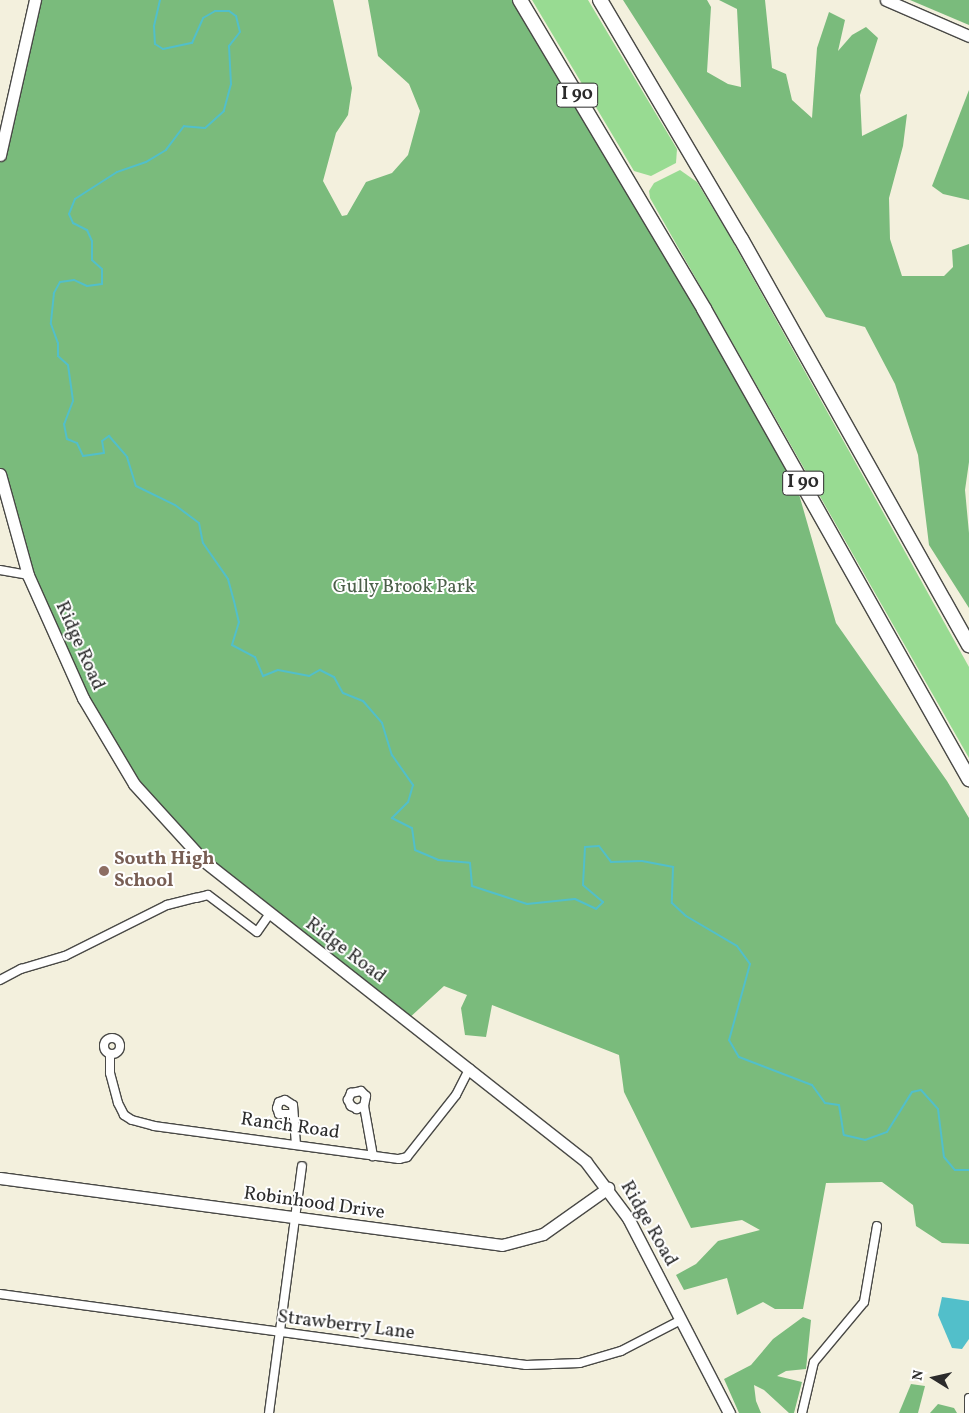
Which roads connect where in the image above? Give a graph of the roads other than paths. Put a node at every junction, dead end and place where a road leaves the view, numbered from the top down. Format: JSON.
{"nodes":[{"id":1,"x":35,"y":0,"type":"edge"},
{"id":2,"x":520,"y":0,"type":"edge"},
{"id":3,"x":600,"y":0,"type":"edge"},
{"id":4,"x":886,"y":0,"type":"edge"},
{"id":5,"x":969,"y":36,"type":"edge"},
{"id":6,"x":0,"y":154,"type":"edge"},
{"id":7,"x":0,"y":474,"type":"edge"},
{"id":8,"x":0,"y":570,"type":"edge"},
{"id":9,"x":28,"y":575,"type":"junction"},
{"id":10,"x":969,"y":645,"type":"edge"},
{"id":11,"x":969,"y":779,"type":"edge"},
{"id":12,"x":269,"y":915,"type":"junction"},
{"id":13,"x":0,"y":980,"type":"edge"},
{"id":14,"x":110,"y":1054,"type":"dead end"},
{"id":15,"x":470,"y":1068,"type":"junction"},
{"id":16,"x":364,"y":1106,"type":"dead end"},
{"id":17,"x":291,"y":1114,"type":"dead end"},
{"id":18,"x":296,"y":1145,"type":"junction"},
{"id":19,"x":373,"y":1156,"type":"junction"},
{"id":20,"x":302,"y":1166,"type":"dead end"},
{"id":21,"x":0,"y":1178,"type":"edge"},
{"id":22,"x":608,"y":1188,"type":"junction"},
{"id":23,"x":296,"y":1219,"type":"junction"},
{"id":24,"x":877,"y":1226,"type":"dead end"},
{"id":25,"x":0,"y":1294,"type":"edge"},
{"id":26,"x":681,"y":1320,"type":"junction"},
{"id":27,"x":279,"y":1333,"type":"junction"},
{"id":28,"x":969,"y":1398,"type":"edge"},
{"id":29,"x":269,"y":1413,"type":"edge"},
{"id":30,"x":729,"y":1413,"type":"edge"},
{"id":31,"x":802,"y":1413,"type":"edge"},
{"id":32,"x":969,"y":1413,"type":"edge"}],
"edges":[{"from":1,"to":6,"type":"main road"},
{"from":2,"to":11,"type":"highway","number":"I 90"},
{"from":3,"to":10,"type":"highway"},
{"from":4,"to":5,"type":"main road"},
{"from":7,"to":9,"type":"main road","name":"Ridge Road"},
{"from":8,"to":9,"type":"street"},
{"from":9,"to":12,"type":"main road","name":"Ridge Road"},
{"from":12,"to":13,"type":"street"},
{"from":12,"to":15,"type":"main road","name":"Ridge Road"},
{"from":14,"to":18,"type":"street","name":"Ranch Road"},
{"from":15,"to":19,"type":"street","name":"Ranch Road"},
{"from":15,"to":22,"type":"main road","name":"Ridge Road"},
{"from":16,"to":19,"type":"street"},
{"from":17,"to":18,"type":"street"},
{"from":18,"to":19,"type":"street","name":"Ranch Road"},
{"from":20,"to":23,"type":"street"},
{"from":21,"to":23,"type":"main road","name":"Robinhood Drive"},
{"from":22,"to":23,"type":"main road","name":"Robinhood Drive"},
{"from":22,"to":26,"type":"main road","name":"Ridge Road"},
{"from":23,"to":27,"type":"street"},
{"from":24,"to":31,"type":"street"},
{"from":25,"to":27,"type":"street","name":"Strawberry Lane"},
{"from":26,"to":27,"type":"street","name":"Strawberry Lane"},
{"from":26,"to":30,"type":"main road","name":"Ridge Road"},
{"from":27,"to":29,"type":"street"},
{"from":28,"to":32,"type":"street"}]}
